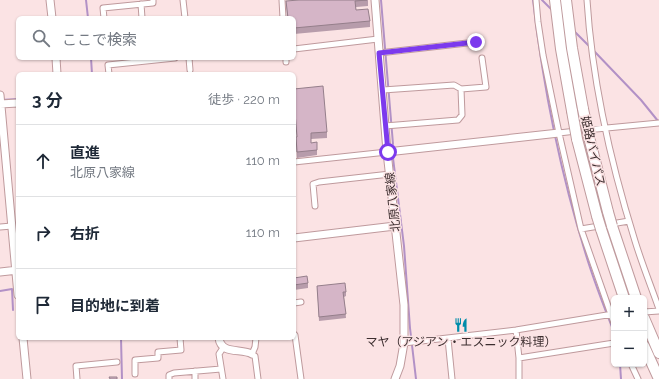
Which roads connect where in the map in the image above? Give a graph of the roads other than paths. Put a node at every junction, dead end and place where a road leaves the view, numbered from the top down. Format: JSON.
{"nodes":[{"id":1,"x":50,"y":0,"type":"edge"},
{"id":2,"x":153,"y":0,"type":"edge"},
{"id":3,"x":183,"y":0,"type":"edge"},
{"id":4,"x":282,"y":0,"type":"edge"},
{"id":5,"x":375,"y":0,"type":"edge"},
{"id":6,"x":536,"y":0,"type":"edge"},
{"id":7,"x":555,"y":0,"type":"edge"},
{"id":8,"x":566,"y":0,"type":"edge"},
{"id":9,"x":586,"y":0,"type":"edge"},
{"id":10,"x":141,"y":4,"type":"junction"},
{"id":11,"x":52,"y":16,"type":"edge"},
{"id":12,"x":104,"y":16,"type":"edge"},
{"id":13,"x":142,"y":16,"type":"edge"},
{"id":14,"x":185,"y":16,"type":"edge"},
{"id":15,"x":283,"y":16,"type":"edge"},
{"id":16,"x":378,"y":40,"type":"junction"},
{"id":17,"x":476,"y":42,"type":"dead end"},
{"id":18,"x":296,"y":49,"type":"edge"},
{"id":19,"x":379,"y":53,"type":"junction"},
{"id":20,"x":482,"y":58,"type":"dead end"},
{"id":21,"x":56,"y":60,"type":"edge"},
{"id":22,"x":107,"y":60,"type":"edge"},
{"id":23,"x":146,"y":60,"type":"edge"},
{"id":24,"x":189,"y":60,"type":"edge"},
{"id":25,"x":108,"y":65,"type":"junction"},
{"id":26,"x":190,"y":70,"type":"dead end"},
{"id":27,"x":57,"y":72,"type":"edge"},
{"id":28,"x":109,"y":72,"type":"edge"},
{"id":29,"x":460,"y":89,"type":"junction"},
{"id":30,"x":383,"y":90,"type":"junction"},
{"id":31,"x":0,"y":95,"type":"edge"},
{"id":32,"x":16,"y":103,"type":"edge"},
{"id":33,"x":0,"y":104,"type":"edge"},
{"id":34,"x":659,"y":123,"type":"edge"},
{"id":35,"x":385,"y":126,"type":"junction"},
{"id":36,"x":605,"y":129,"type":"junction"},
{"id":37,"x":559,"y":133,"type":"junction"},
{"id":38,"x":388,"y":152,"type":"junction"},
{"id":39,"x":296,"y":162,"type":"edge"},
{"id":40,"x":390,"y":174,"type":"junction"},
{"id":41,"x":315,"y":206,"type":"dead end"},
{"id":42,"x":629,"y":221,"type":"junction"},
{"id":43,"x":12,"y":226,"type":"junction"},
{"id":44,"x":396,"y":226,"type":"junction"},
{"id":45,"x":0,"y":227,"type":"edge"},
{"id":46,"x":581,"y":229,"type":"junction"},
{"id":47,"x":296,"y":238,"type":"edge"},
{"id":48,"x":16,"y":261,"type":"edge"},
{"id":49,"x":16,"y":270,"type":"edge"},
{"id":50,"x":0,"y":272,"type":"edge"},
{"id":51,"x":623,"y":295,"type":"edge"},
{"id":52,"x":635,"y":295,"type":"edge"},
{"id":53,"x":301,"y":302,"type":"dead end"},
{"id":54,"x":296,"y":303,"type":"edge"},
{"id":55,"x":659,"y":310,"type":"edge"},
{"id":56,"x":611,"y":311,"type":"edge"},
{"id":57,"x":647,"y":312,"type":"edge"},
{"id":58,"x":611,"y":314,"type":"edge"},
{"id":59,"x":647,"y":325,"type":"edge"},
{"id":60,"x":516,"y":330,"type":"junction"},
{"id":61,"x":448,"y":339,"type":"junction"},
{"id":62,"x":23,"y":340,"type":"edge"},
{"id":63,"x":180,"y":340,"type":"edge"},
{"id":64,"x":219,"y":340,"type":"edge"},
{"id":65,"x":256,"y":340,"type":"edge"},
{"id":66,"x":296,"y":340,"type":"edge"},
{"id":67,"x":404,"y":343,"type":"junction"},
{"id":68,"x":611,"y":343,"type":"edge"},
{"id":69,"x":223,"y":348,"type":"junction"},
{"id":70,"x":658,"y":349,"type":"edge"},
{"id":71,"x":647,"y":353,"type":"edge"},
{"id":72,"x":252,"y":354,"type":"junction"},
{"id":73,"x":519,"y":358,"type":"junction"},
{"id":74,"x":117,"y":362,"type":"dead end"},
{"id":75,"x":632,"y":367,"type":"edge"},
{"id":76,"x":221,"y":369,"type":"junction"},
{"id":77,"x":195,"y":371,"type":"junction"},
{"id":78,"x":135,"y":374,"type":"dead end"},
{"id":79,"x":27,"y":379,"type":"edge"},
{"id":80,"x":77,"y":379,"type":"edge"},
{"id":81,"x":169,"y":379,"type":"edge"},
{"id":82,"x":195,"y":379,"type":"edge"},
{"id":83,"x":223,"y":379,"type":"edge"},
{"id":84,"x":258,"y":379,"type":"edge"},
{"id":85,"x":301,"y":379,"type":"edge"},
{"id":86,"x":395,"y":379,"type":"edge"},
{"id":87,"x":452,"y":379,"type":"edge"},
{"id":88,"x":519,"y":379,"type":"edge"},
{"id":89,"x":638,"y":379,"type":"edge"},
{"id":90,"x":659,"y":379,"type":"edge"}],
"edges":[{"from":1,"to":11,"type":"street"},
{"from":2,"to":10,"type":"street"},
{"from":3,"to":14,"type":"street"},
{"from":4,"to":15,"type":"street"},
{"from":5,"to":16,"type":"street","name":"北原八家線"},
{"from":6,"to":37,"type":"street"},
{"from":7,"to":51,"type":"highway","name":"姫路バイパス","bridge":true},
{"from":8,"to":52,"type":"highway","name":"姫路バイパス","bridge":true},
{"from":9,"to":36,"type":"street"},
{"from":10,"to":12,"type":"street"},
{"from":10,"to":13,"type":"street"},
{"from":16,"to":18,"type":"street"},
{"from":16,"to":19,"type":"street","name":"北原八家線"},
{"from":17,"to":19,"type":"street"},
{"from":19,"to":30,"type":"street","name":"北原八家線"},
{"from":20,"to":29,"type":"street"},
{"from":21,"to":27,"type":"street"},
{"from":22,"to":25,"type":"street"},
{"from":23,"to":25,"type":"street"},
{"from":24,"to":26,"type":"street"},
{"from":25,"to":28,"type":"street"},
{"from":29,"to":30,"type":"street"},
{"from":29,"to":35,"type":"street"},
{"from":30,"to":35,"type":"street","name":"北原八家線"},
{"from":31,"to":33,"type":"street"},
{"from":32,"to":33,"type":"street"},
{"from":33,"to":43,"type":"street"},
{"from":34,"to":36,"type":"street"},
{"from":35,"to":38,"type":"street","name":"北原八家線"},
{"from":36,"to":37,"type":"street"},
{"from":36,"to":42,"type":"street"},
{"from":37,"to":38,"type":"street"},
{"from":37,"to":46,"type":"street"},
{"from":38,"to":39,"type":"street"},
{"from":38,"to":40,"type":"street","name":"北原八家線"},
{"from":40,"to":41,"type":"street"},
{"from":40,"to":44,"type":"street","name":"北原八家線"},
{"from":42,"to":46,"type":"street"},
{"from":42,"to":55,"type":"street"},
{"from":43,"to":45,"type":"street"},
{"from":43,"to":48,"type":"street"},
{"from":44,"to":47,"type":"street"},
{"from":44,"to":67,"type":"street","name":"北原八家線"},
{"from":46,"to":56,"type":"street"},
{"from":49,"to":50,"type":"street"},
{"from":53,"to":54,"type":"street"},
{"from":55,"to":57,"type":"street"},
{"from":58,"to":60,"type":"street"},
{"from":59,"to":70,"type":"highway"},
{"from":60,"to":61,"type":"street"},
{"from":60,"to":73,"type":"street"},
{"from":61,"to":67,"type":"street"},
{"from":61,"to":87,"type":"street"},
{"from":62,"to":79,"type":"street"},
{"from":63,"to":78,"type":"street"},
{"from":64,"to":69,"type":"street"},
{"from":65,"to":72,"type":"street"},
{"from":66,"to":85,"type":"street"},
{"from":67,"to":86,"type":"street","name":"北原八家線"},
{"from":68,"to":73,"type":"street"},
{"from":69,"to":72,"type":"street"},
{"from":69,"to":76,"type":"street"},
{"from":71,"to":90,"type":"highway"},
{"from":72,"to":84,"type":"street"},
{"from":73,"to":88,"type":"street"},
{"from":74,"to":80,"type":"street"},
{"from":75,"to":89,"type":"street"},
{"from":76,"to":77,"type":"street"},
{"from":76,"to":83,"type":"street"},
{"from":77,"to":81,"type":"street"},
{"from":77,"to":82,"type":"street"}]}
